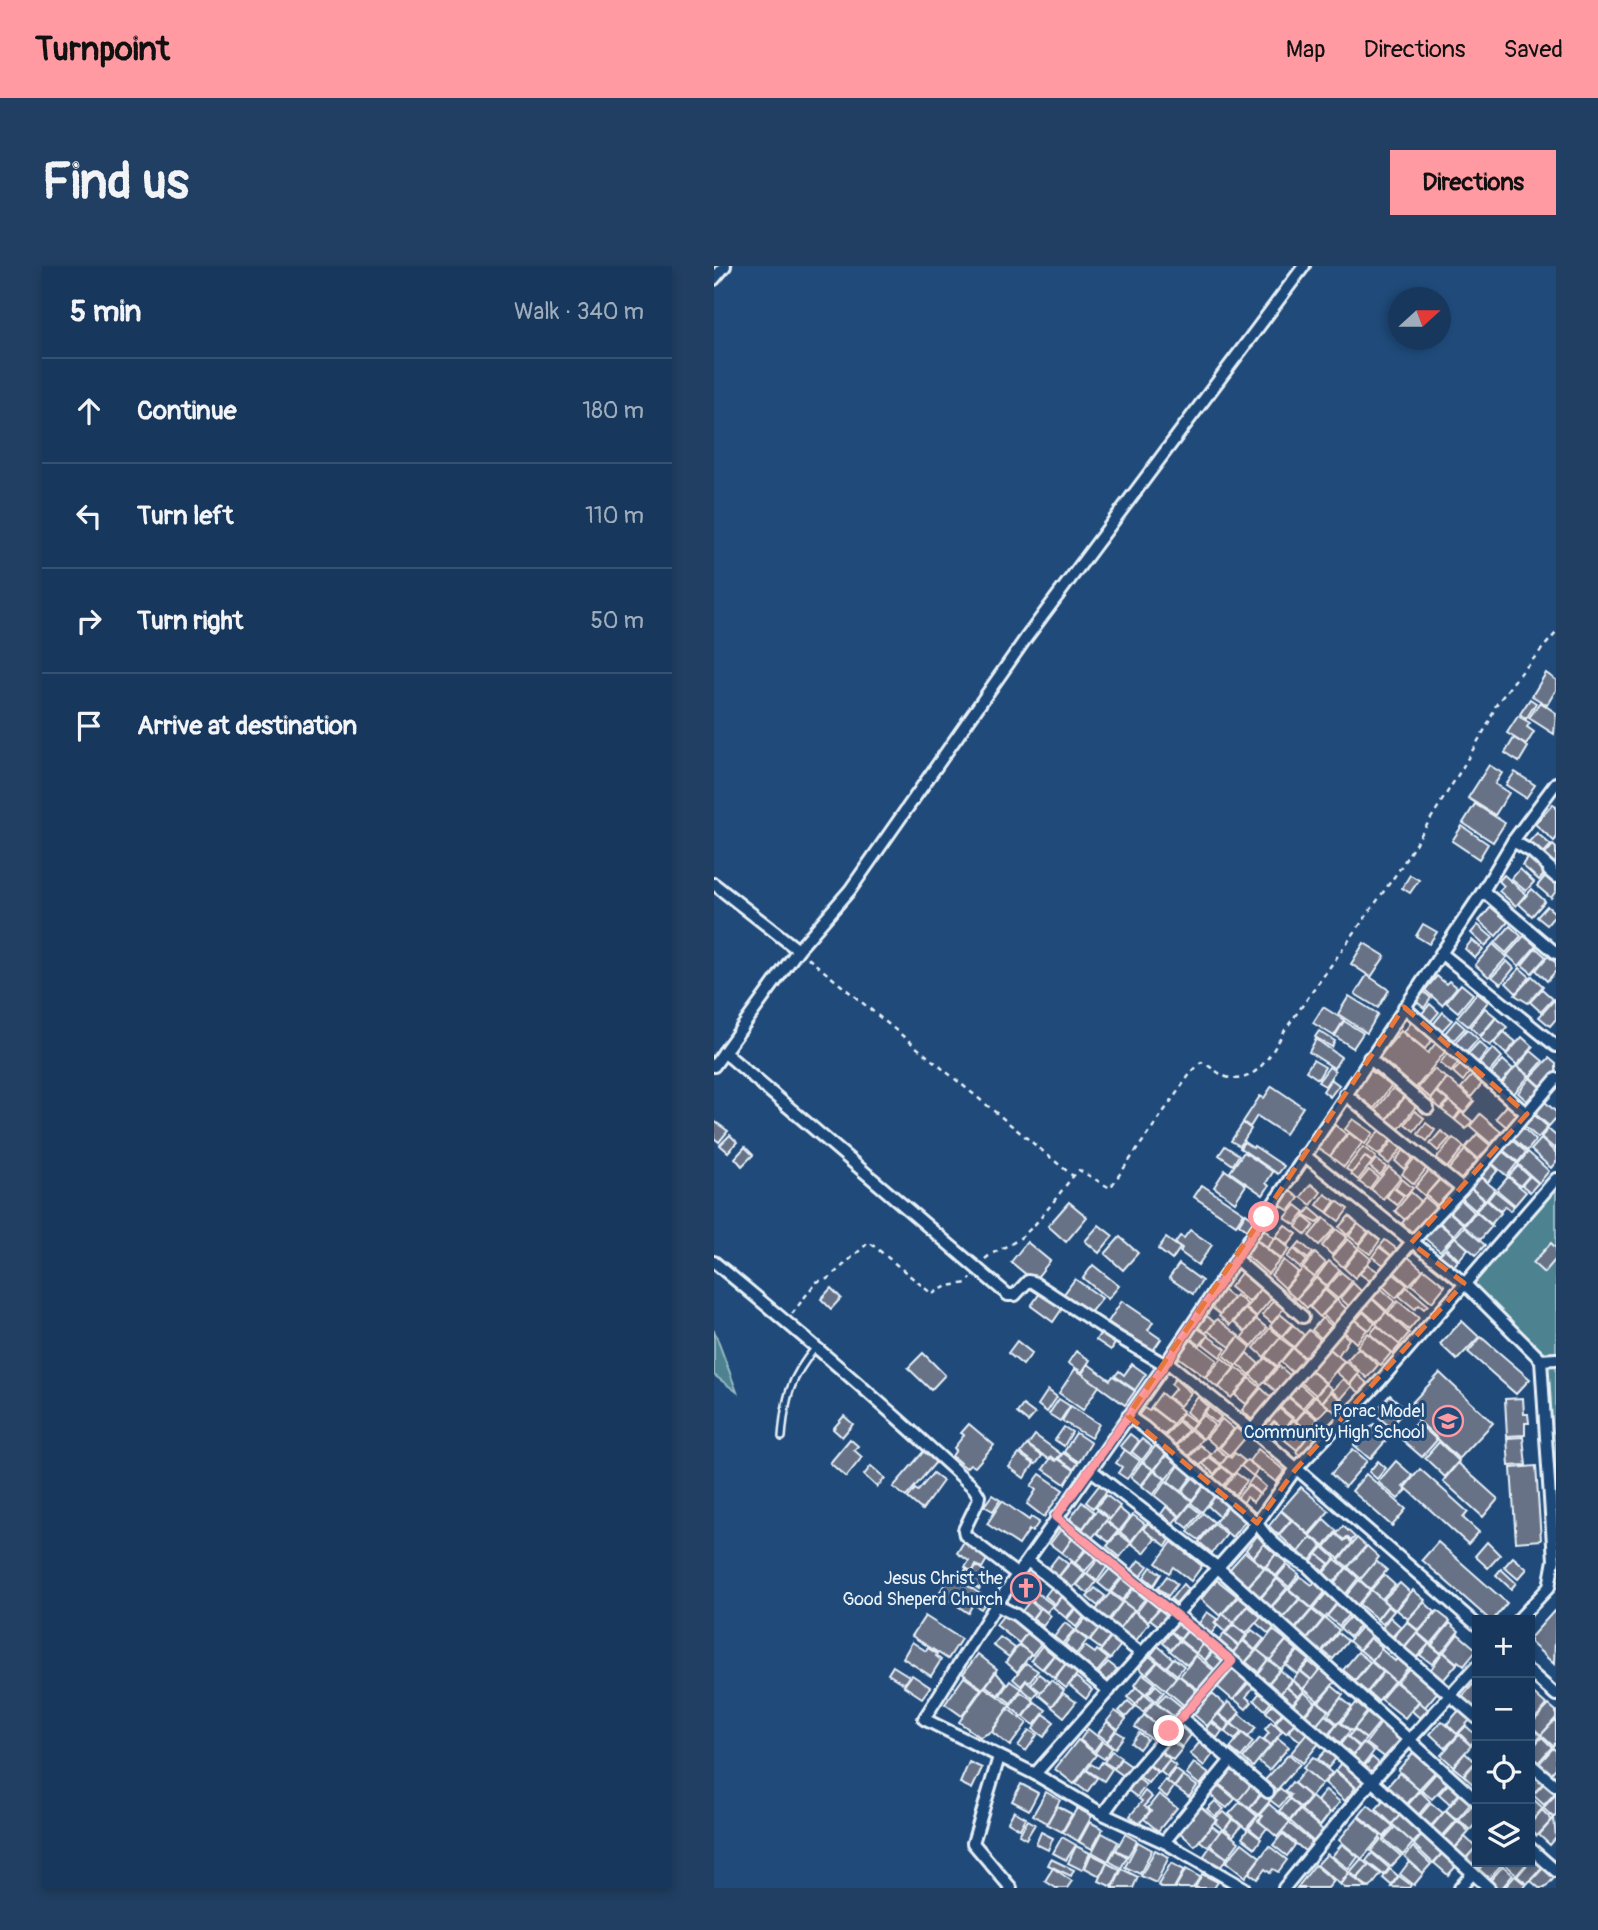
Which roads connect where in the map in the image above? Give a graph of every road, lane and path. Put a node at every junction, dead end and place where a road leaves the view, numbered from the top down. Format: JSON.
{"nodes":[{"id":1,"x":725,"y":266,"type":"edge"},
{"id":2,"x":1304,"y":266,"type":"edge"},
{"id":3,"x":714,"y":279,"type":"edge"},
{"id":4,"x":1556,"y":633,"type":"edge"},
{"id":5,"x":1554,"y":791,"type":"edge"},
{"id":6,"x":1513,"y":841,"type":"junction"},
{"id":7,"x":1556,"y":877,"type":"edge"},
{"id":8,"x":714,"y":884,"type":"edge"},
{"id":9,"x":1483,"y":891,"type":"junction"},
{"id":10,"x":797,"y":950,"type":"junction"},
{"id":11,"x":1441,"y":953,"type":"junction"},
{"id":12,"x":1556,"y":953,"type":"edge"},
{"id":13,"x":1404,"y":1007,"type":"junction"},
{"id":14,"x":1556,"y":1046,"type":"edge"},
{"id":15,"x":724,"y":1052,"type":"junction"},
{"id":16,"x":1369,"y":1058,"type":"junction"},
{"id":17,"x":714,"y":1066,"type":"edge"},
{"id":18,"x":1556,"y":1079,"type":"edge"},
{"id":19,"x":1345,"y":1094,"type":"junction"},
{"id":20,"x":1428,"y":1108,"type":"dead end"},
{"id":21,"x":1527,"y":1114,"type":"junction"},
{"id":22,"x":1304,"y":1155,"type":"junction"},
{"id":23,"x":1073,"y":1176,"type":"junction"},
{"id":24,"x":1556,"y":1179,"type":"edge"},
{"id":25,"x":1462,"y":1189,"type":"junction"},
{"id":26,"x":1411,"y":1243,"type":"junction"},
{"id":27,"x":986,"y":1259,"type":"dead end"},
{"id":28,"x":1236,"y":1259,"type":"junction"},
{"id":29,"x":714,"y":1262,"type":"edge"},
{"id":30,"x":973,"y":1276,"type":"dead end"},
{"id":31,"x":1464,"y":1283,"type":"junction"},
{"id":32,"x":1303,"y":1317,"type":"dead end"},
{"id":33,"x":786,"y":1321,"type":"junction"},
{"id":34,"x":816,"y":1347,"type":"junction"},
{"id":35,"x":1556,"y":1359,"type":"edge"},
{"id":36,"x":1541,"y":1360,"type":"junction"},
{"id":37,"x":1166,"y":1363,"type":"junction"},
{"id":38,"x":1128,"y":1416,"type":"junction"},
{"id":39,"x":1252,"y":1430,"type":"junction"},
{"id":40,"x":782,"y":1437,"type":"dead end"},
{"id":41,"x":1091,"y":1470,"type":"junction"},
{"id":42,"x":1295,"y":1470,"type":"junction"},
{"id":43,"x":1056,"y":1517,"type":"junction"},
{"id":44,"x":1257,"y":1523,"type":"junction"},
{"id":45,"x":1555,"y":1560,"type":"edge"},
{"id":46,"x":1028,"y":1561,"type":"junction"},
{"id":47,"x":1217,"y":1567,"type":"junction"},
{"id":48,"x":1019,"y":1576,"type":"junction"},
{"id":49,"x":996,"y":1605,"type":"junction"},
{"id":50,"x":1176,"y":1613,"type":"junction"},
{"id":51,"x":1523,"y":1615,"type":"edge"},
{"id":52,"x":1472,"y":1621,"type":"edge"},
{"id":53,"x":1142,"y":1654,"type":"junction"},
{"id":54,"x":1231,"y":1661,"type":"junction"},
{"id":55,"x":1472,"y":1672,"type":"edge"},
{"id":56,"x":1535,"y":1676,"type":"edge"},
{"id":57,"x":1109,"y":1691,"type":"junction"},
{"id":58,"x":1556,"y":1695,"type":"edge"},
{"id":59,"x":1451,"y":1696,"type":"junction"},
{"id":60,"x":1472,"y":1714,"type":"edge"},
{"id":61,"x":1182,"y":1717,"type":"junction"},
{"id":62,"x":1410,"y":1741,"type":"junction"},
{"id":63,"x":999,"y":1757,"type":"junction"},
{"id":64,"x":1231,"y":1760,"type":"junction"},
{"id":65,"x":1535,"y":1768,"type":"edge"},
{"id":66,"x":1035,"y":1774,"type":"junction"},
{"id":67,"x":1371,"y":1781,"type":"junction"},
{"id":68,"x":1556,"y":1786,"type":"edge"},
{"id":69,"x":1268,"y":1792,"type":"dead end"},
{"id":70,"x":1472,"y":1797,"type":"edge"},
{"id":71,"x":1103,"y":1814,"type":"junction"},
{"id":72,"x":1164,"y":1842,"type":"junction"},
{"id":73,"x":1535,"y":1852,"type":"edge"},
{"id":74,"x":1556,"y":1871,"type":"edge"},
{"id":75,"x":1472,"y":1874,"type":"junction"},
{"id":76,"x":1011,"y":1888,"type":"edge"},
{"id":77,"x":1244,"y":1888,"type":"edge"},
{"id":78,"x":1284,"y":1888,"type":"edge"},
{"id":79,"x":1460,"y":1888,"type":"edge"},
{"id":80,"x":1489,"y":1888,"type":"edge"}],
"edges":[{"from":1,"to":3,"type":"street"},
{"from":2,"to":10,"type":"street"},
{"from":4,"to":23,"type":"path"},
{"from":5,"to":6,"type":"street"},
{"from":6,"to":7,"type":"street"},
{"from":6,"to":9,"type":"street"},
{"from":8,"to":10,"type":"street"},
{"from":9,"to":11,"type":"street"},
{"from":9,"to":12,"type":"street"},
{"from":10,"to":15,"type":"street"},
{"from":10,"to":23,"type":"path"},
{"from":11,"to":13,"type":"street"},
{"from":11,"to":14,"type":"street"},
{"from":13,"to":16,"type":"street"},
{"from":13,"to":21,"type":"street"},
{"from":15,"to":17,"type":"street"},
{"from":15,"to":37,"type":"street"},
{"from":16,"to":19,"type":"street"},
{"from":16,"to":20,"type":"street"},
{"from":18,"to":21,"type":"street"},
{"from":19,"to":22,"type":"street"},
{"from":19,"to":25,"type":"street"},
{"from":21,"to":25,"type":"street"},
{"from":22,"to":26,"type":"street"},
{"from":22,"to":28,"type":"street"},
{"from":23,"to":27,"type":"path"},
{"from":24,"to":31,"type":"street"},
{"from":25,"to":26,"type":"street"},
{"from":26,"to":31,"type":"street"},
{"from":26,"to":39,"type":"street"},
{"from":28,"to":32,"type":"street"},
{"from":28,"to":37,"type":"street"},
{"from":29,"to":33,"type":"street"},
{"from":30,"to":33,"type":"path"},
{"from":31,"to":36,"type":"street"},
{"from":31,"to":42,"type":"street"},
{"from":33,"to":34,"type":"street"},
{"from":34,"to":40,"type":"lane"},
{"from":34,"to":48,"type":"street"},
{"from":35,"to":36,"type":"street"},
{"from":36,"to":45,"type":"street"},
{"from":37,"to":38,"type":"street"},
{"from":37,"to":39,"type":"street"},
{"from":38,"to":41,"type":"street"},
{"from":38,"to":44,"type":"street"},
{"from":39,"to":42,"type":"street"},
{"from":41,"to":43,"type":"street"},
{"from":41,"to":47,"type":"street"},
{"from":42,"to":44,"type":"street"},
{"from":42,"to":52,"type":"street"},
{"from":43,"to":46,"type":"street"},
{"from":43,"to":50,"type":"street"},
{"from":44,"to":47,"type":"street"},
{"from":44,"to":59,"type":"street"},
{"from":45,"to":51,"type":"street"},
{"from":46,"to":48,"type":"street"},
{"from":46,"to":53,"type":"street"},
{"from":47,"to":50,"type":"street"},
{"from":47,"to":62,"type":"street"},
{"from":48,"to":49,"type":"street"},
{"from":49,"to":57,"type":"street"},
{"from":49,"to":63,"type":"street"},
{"from":50,"to":53,"type":"street"},
{"from":50,"to":54,"type":"street"},
{"from":53,"to":57,"type":"street"},
{"from":54,"to":61,"type":"street"},
{"from":54,"to":67,"type":"street"},
{"from":55,"to":59,"type":"street"},
{"from":56,"to":58,"type":"street"},
{"from":57,"to":66,"type":"street"},
{"from":59,"to":60,"type":"street"},
{"from":59,"to":62,"type":"street"},
{"from":61,"to":64,"type":"street"},
{"from":61,"to":71,"type":"street"},
{"from":62,"to":67,"type":"street"},
{"from":62,"to":70,"type":"street"},
{"from":63,"to":66,"type":"street"},
{"from":63,"to":76,"type":"street"},
{"from":64,"to":69,"type":"street"},
{"from":64,"to":72,"type":"street"},
{"from":65,"to":68,"type":"street"},
{"from":66,"to":71,"type":"street"},
{"from":67,"to":75,"type":"street"},
{"from":67,"to":78,"type":"street"},
{"from":71,"to":72,"type":"street"},
{"from":72,"to":77,"type":"street"},
{"from":73,"to":74,"type":"street"},
{"from":75,"to":79,"type":"street"},
{"from":75,"to":80,"type":"street"}]}
